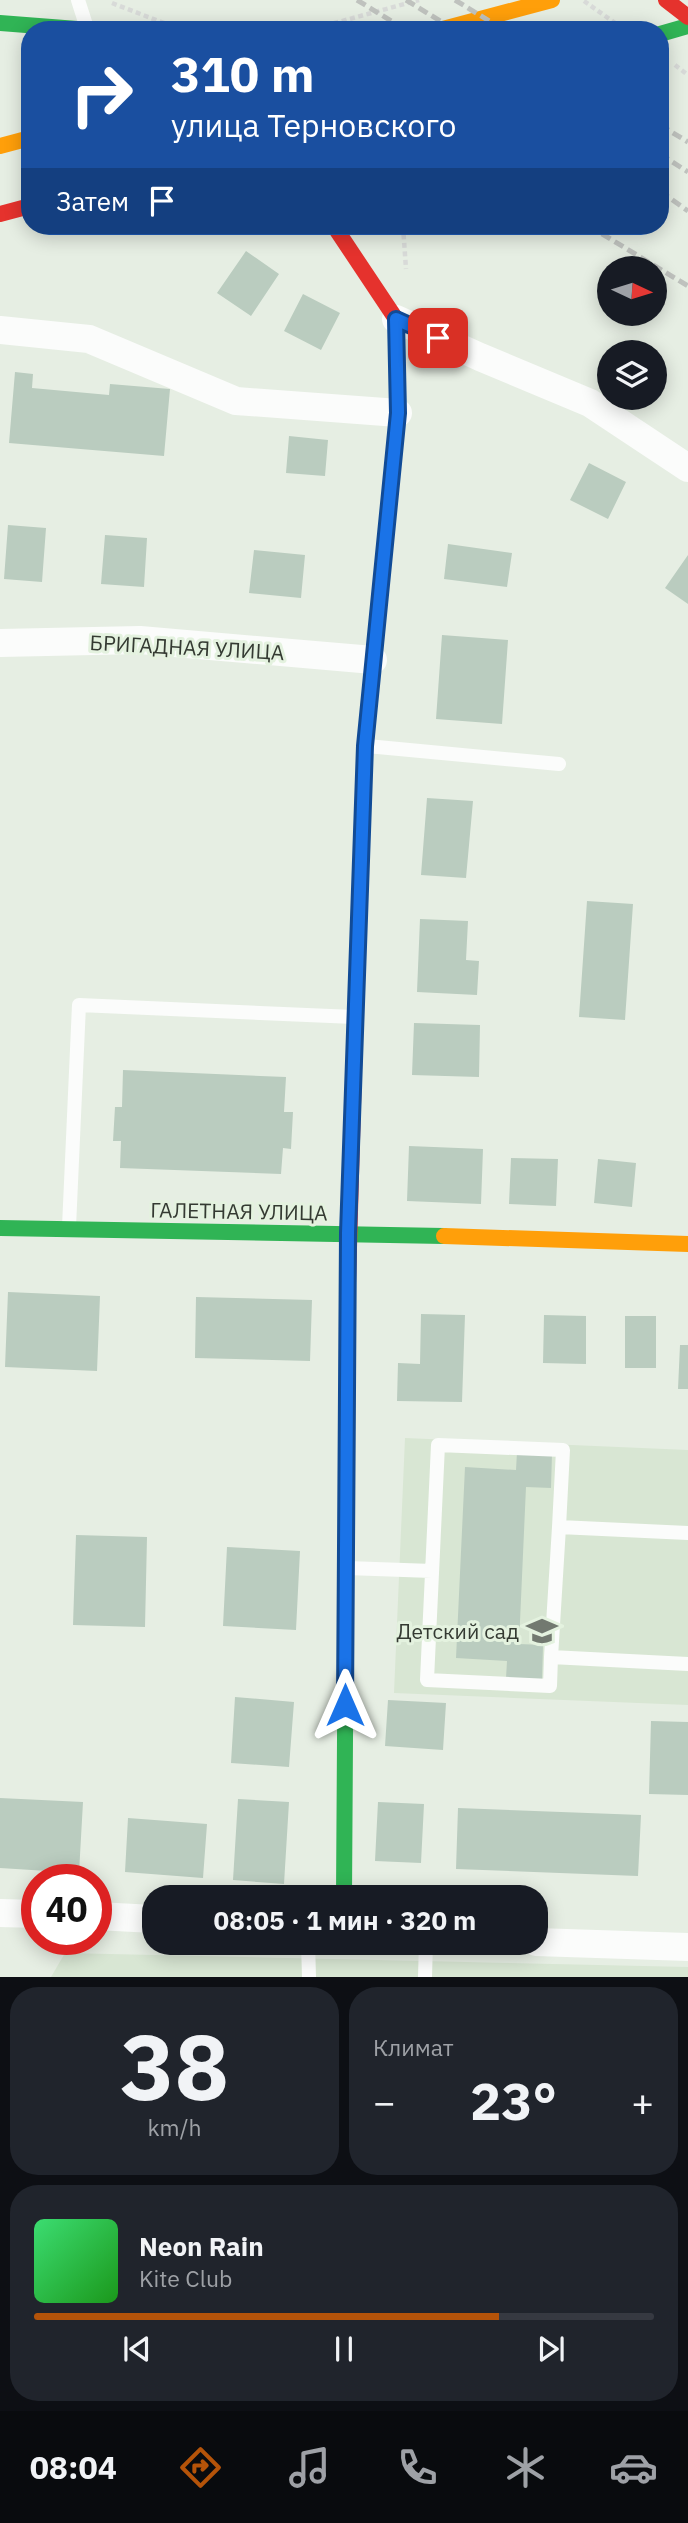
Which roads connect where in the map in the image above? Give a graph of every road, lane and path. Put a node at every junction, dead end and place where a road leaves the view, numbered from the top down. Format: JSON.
{"nodes":[{"id":1,"x":78,"y":0,"type":"edge"},
{"id":2,"x":105,"y":0,"type":"edge"},
{"id":3,"x":420,"y":0,"type":"edge"},
{"id":4,"x":552,"y":0,"type":"edge"},
{"id":5,"x":584,"y":0,"type":"edge"},
{"id":6,"x":666,"y":0,"type":"edge"},
{"id":7,"x":688,"y":17,"type":"edge"},
{"id":8,"x":85,"y":21,"type":"edge"},
{"id":9,"x":159,"y":21,"type":"edge"},
{"id":10,"x":342,"y":21,"type":"edge"},
{"id":11,"x":473,"y":21,"type":"edge"},
{"id":12,"x":613,"y":21,"type":"edge"},
{"id":13,"x":0,"y":23,"type":"edge"},
{"id":14,"x":21,"y":24,"type":"edge"},
{"id":15,"x":688,"y":26,"type":"edge"},
{"id":16,"x":669,"y":31,"type":"edge"},
{"id":17,"x":21,"y":140,"type":"edge"},
{"id":18,"x":0,"y":146,"type":"edge"},
{"id":19,"x":21,"y":208,"type":"edge"},
{"id":20,"x":0,"y":214,"type":"edge"},
{"id":21,"x":340,"y":235,"type":"edge"},
{"id":22,"x":404,"y":235,"type":"edge"},
{"id":23,"x":406,"y":277,"type":"dead end"},
{"id":24,"x":396,"y":319,"type":"junction"},
{"id":25,"x":0,"y":330,"type":"edge"},
{"id":26,"x":398,"y":413,"type":"junction"},
{"id":27,"x":688,"y":468,"type":"edge"},
{"id":28,"x":0,"y":643,"type":"edge"},
{"id":29,"x":373,"y":660,"type":"junction"},
{"id":30,"x":365,"y":746,"type":"junction"},
{"id":31,"x":559,"y":764,"type":"dead end"},
{"id":32,"x":355,"y":1017,"type":"junction"},
{"id":33,"x":0,"y":1228,"type":"edge"},
{"id":34,"x":69,"y":1229,"type":"junction"},
{"id":35,"x":348,"y":1233,"type":"junction"},
{"id":36,"x":688,"y":1244,"type":"edge"},
{"id":37,"x":559,"y":1527,"type":"junction"},
{"id":38,"x":688,"y":1533,"type":"edge"},
{"id":39,"x":346,"y":1568,"type":"junction"},
{"id":40,"x":432,"y":1571,"type":"junction"},
{"id":41,"x":551,"y":1657,"type":"junction"},
{"id":42,"x":688,"y":1664,"type":"edge"},
{"id":43,"x":344,"y":1885,"type":"edge"},
{"id":44,"x":0,"y":1913,"type":"edge"},
{"id":45,"x":21,"y":1914,"type":"edge"},
{"id":46,"x":112,"y":1917,"type":"edge"},
{"id":47,"x":142,"y":1918,"type":"edge"},
{"id":48,"x":548,"y":1942,"type":"edge"},
{"id":49,"x":688,"y":1947,"type":"edge"},
{"id":50,"x":308,"y":1955,"type":"edge"},
{"id":51,"x":426,"y":1955,"type":"edge"},
{"id":52,"x":309,"y":1977,"type":"edge"},
{"id":53,"x":425,"y":1977,"type":"edge"}],
"edges":[{"from":1,"to":8,"type":"lane"},
{"from":2,"to":9,"type":"path"},
{"from":3,"to":10,"type":"path"},
{"from":4,"to":11,"type":"street"},
{"from":5,"to":12,"type":"path"},
{"from":6,"to":7,"type":"street"},
{"from":13,"to":14,"type":"street"},
{"from":15,"to":16,"type":"street"},
{"from":17,"to":18,"type":"street"},
{"from":19,"to":20,"type":"street"},
{"from":21,"to":24,"type":"street"},
{"from":22,"to":23,"type":"path"},
{"from":24,"to":26,"type":"street"},
{"from":24,"to":27,"type":"street"},
{"from":25,"to":26,"type":"street"},
{"from":26,"to":29,"type":"street"},
{"from":28,"to":29,"type":"street","name":"БРИГАДНАЯ УЛИЦА"},
{"from":29,"to":30,"type":"street"},
{"from":30,"to":31,"type":"lane"},
{"from":30,"to":32,"type":"street"},
{"from":32,"to":34,"type":"lane"},
{"from":32,"to":35,"type":"street"},
{"from":33,"to":34,"type":"street","name":"ГАЛЕТНАЯ УЛИЦА"},
{"from":34,"to":35,"type":"street","name":"ГАЛЕТНАЯ УЛИЦА"},
{"from":35,"to":36,"type":"street","name":"ГАЛЕТНАЯ УЛИЦА"},
{"from":35,"to":39,"type":"street"},
{"from":37,"to":38,"type":"lane"},
{"from":37,"to":40,"type":"lane"},
{"from":37,"to":41,"type":"lane"},
{"from":39,"to":40,"type":"lane"},
{"from":39,"to":43,"type":"street"},
{"from":40,"to":41,"type":"lane"},
{"from":41,"to":42,"type":"lane"},
{"from":44,"to":45,"type":"street"},
{"from":46,"to":47,"type":"street"},
{"from":48,"to":49,"type":"street"},
{"from":50,"to":52,"type":"lane"},
{"from":51,"to":53,"type":"lane"}]}
